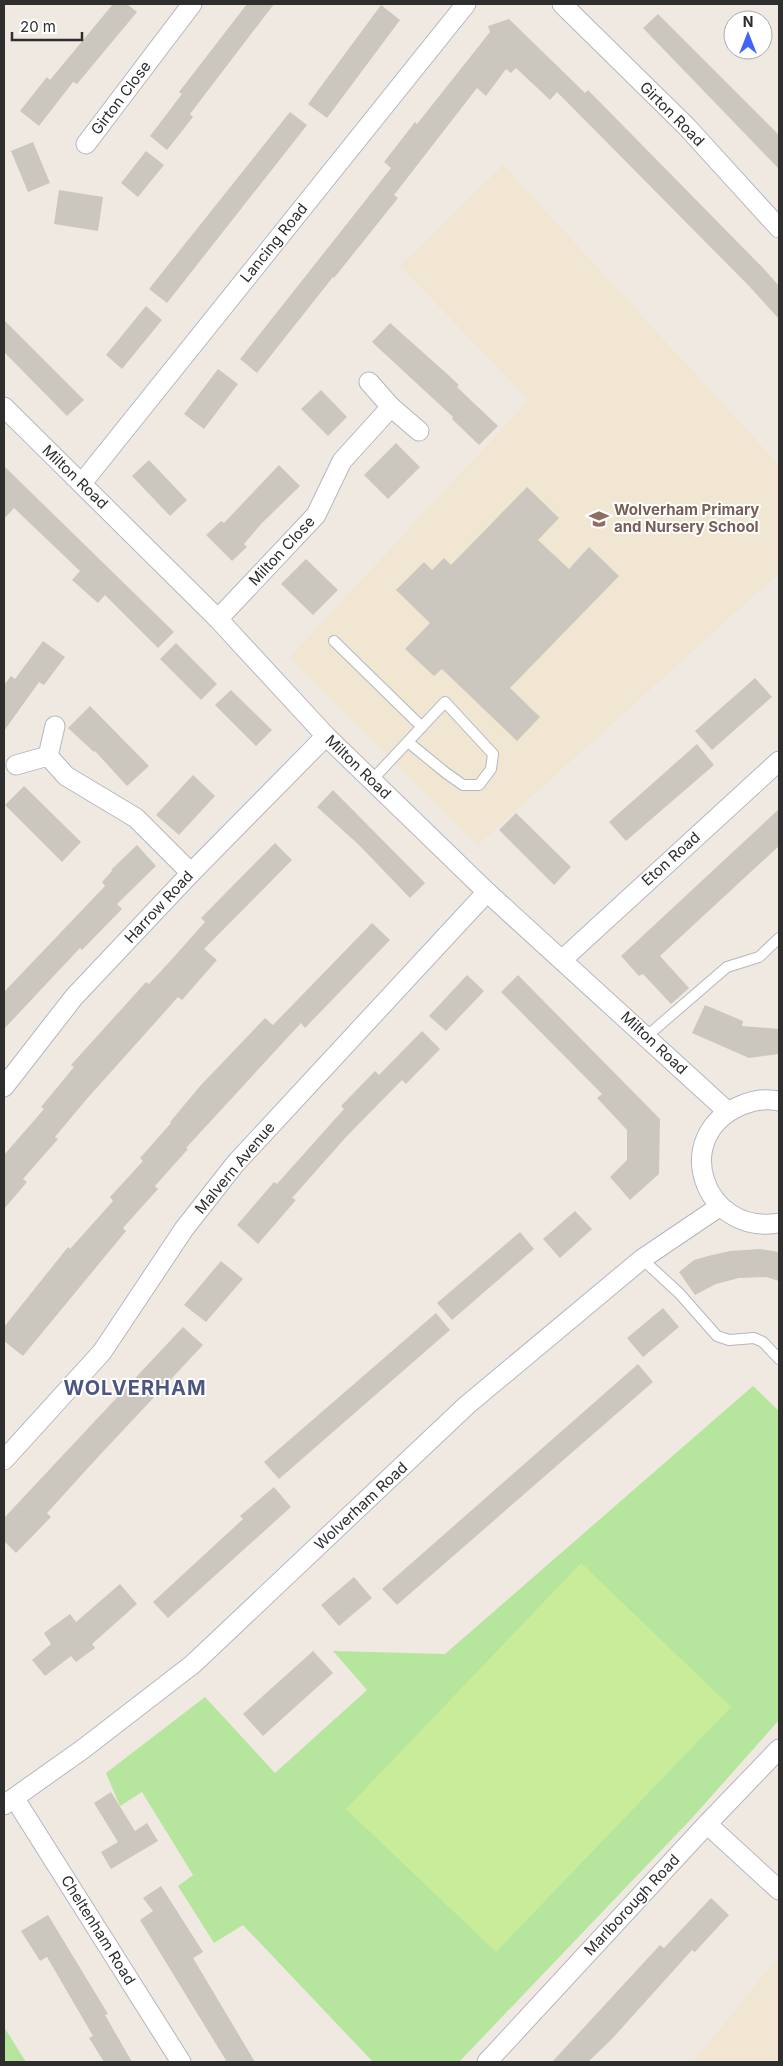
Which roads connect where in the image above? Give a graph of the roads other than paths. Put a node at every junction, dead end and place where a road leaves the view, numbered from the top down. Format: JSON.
{"nodes":[{"id":1,"x":192,"y":4,"type":"edge"},
{"id":2,"x":466,"y":4,"type":"edge"},
{"id":3,"x":562,"y":4,"type":"edge"},
{"id":4,"x":86,"y":144,"type":"dead end"},
{"id":5,"x":779,"y":228,"type":"edge"},
{"id":6,"x":369,"y":382,"type":"dead end"},
{"id":7,"x":4,"y":407,"type":"edge"},
{"id":8,"x":391,"y":407,"type":"junction"},
{"id":9,"x":419,"y":431,"type":"dead end"},
{"id":10,"x":82,"y":483,"type":"junction"},
{"id":11,"x":218,"y":619,"type":"junction"},
{"id":12,"x":334,"y":641,"type":"dead end"},
{"id":13,"x":55,"y":726,"type":"dead end"},
{"id":14,"x":422,"y":727,"type":"junction"},
{"id":15,"x":326,"y":736,"type":"junction"},
{"id":16,"x":408,"y":742,"type":"junction"},
{"id":17,"x":48,"y":756,"type":"junction"},
{"id":18,"x":779,"y":761,"type":"edge"},
{"id":19,"x":16,"y":765,"type":"dead end"},
{"id":20,"x":372,"y":780,"type":"junction"},
{"id":21,"x":191,"y":872,"type":"junction"},
{"id":22,"x":487,"y":892,"type":"junction"},
{"id":23,"x":779,"y":938,"type":"edge"},
{"id":24,"x":563,"y":959,"type":"junction"},
{"id":25,"x":647,"y":1036,"type":"junction"},
{"id":26,"x":4,"y":1087,"type":"edge"},
{"id":27,"x":779,"y":1101,"type":"edge"},
{"id":28,"x":727,"y":1111,"type":"junction"},
{"id":29,"x":719,"y":1207,"type":"junction"},
{"id":30,"x":779,"y":1223,"type":"edge"},
{"id":31,"x":642,"y":1260,"type":"junction"},
{"id":32,"x":779,"y":1359,"type":"edge"},
{"id":33,"x":4,"y":1460,"type":"edge"},
{"id":34,"x":779,"y":1749,"type":"edge"},
{"id":35,"x":9,"y":1802,"type":"edge"},
{"id":36,"x":706,"y":1824,"type":"junction"},
{"id":37,"x":779,"y":1890,"type":"edge"},
{"id":38,"x":181,"y":2062,"type":"edge"},
{"id":39,"x":487,"y":2062,"type":"edge"}],
"edges":[{"from":1,"to":4,"type":"street","name":"Girton Close"},
{"from":2,"to":10,"type":"street","name":"Lancing Road"},
{"from":3,"to":5,"type":"street","name":"Girton Road"},
{"from":6,"to":8,"type":"street"},
{"from":7,"to":10,"type":"street","name":"Milton Road"},
{"from":8,"to":9,"type":"street"},
{"from":8,"to":11,"type":"street","name":"Milton Close"},
{"from":10,"to":11,"type":"street","name":"Milton Road"},
{"from":11,"to":15,"type":"street","name":"Milton Road"},
{"from":12,"to":14,"type":"lane"},
{"from":13,"to":17,"type":"street"},
{"from":14,"to":16,"type":"lane"},
{"from":14,"to":16,"type":"lane"},
{"from":15,"to":20,"type":"street","name":"Milton Road"},
{"from":15,"to":21,"type":"street","name":"Harrow Road"},
{"from":16,"to":20,"type":"lane"},
{"from":17,"to":19,"type":"street"},
{"from":17,"to":21,"type":"street"},
{"from":18,"to":24,"type":"street","name":"Eton Road"},
{"from":20,"to":22,"type":"street","name":"Milton Road"},
{"from":21,"to":26,"type":"street","name":"Harrow Road"},
{"from":22,"to":24,"type":"street","name":"Milton Road"},
{"from":22,"to":33,"type":"street","name":"Malvern Avenue"},
{"from":23,"to":25,"type":"lane"},
{"from":24,"to":25,"type":"street","name":"Milton Road"},
{"from":25,"to":28,"type":"street","name":"Milton Road"},
{"from":27,"to":28,"type":"street"},
{"from":28,"to":29,"type":"street"},
{"from":29,"to":30,"type":"street"},
{"from":29,"to":31,"type":"street","name":"Wolverham Road"},
{"from":31,"to":32,"type":"lane"},
{"from":31,"to":35,"type":"street","name":"Wolverham Road"},
{"from":34,"to":36,"type":"street","name":"Marlborough Road"},
{"from":35,"to":38,"type":"street","name":"Cheltenham Road"},
{"from":36,"to":37,"type":"street"},
{"from":36,"to":39,"type":"street","name":"Marlborough Road"}]}
